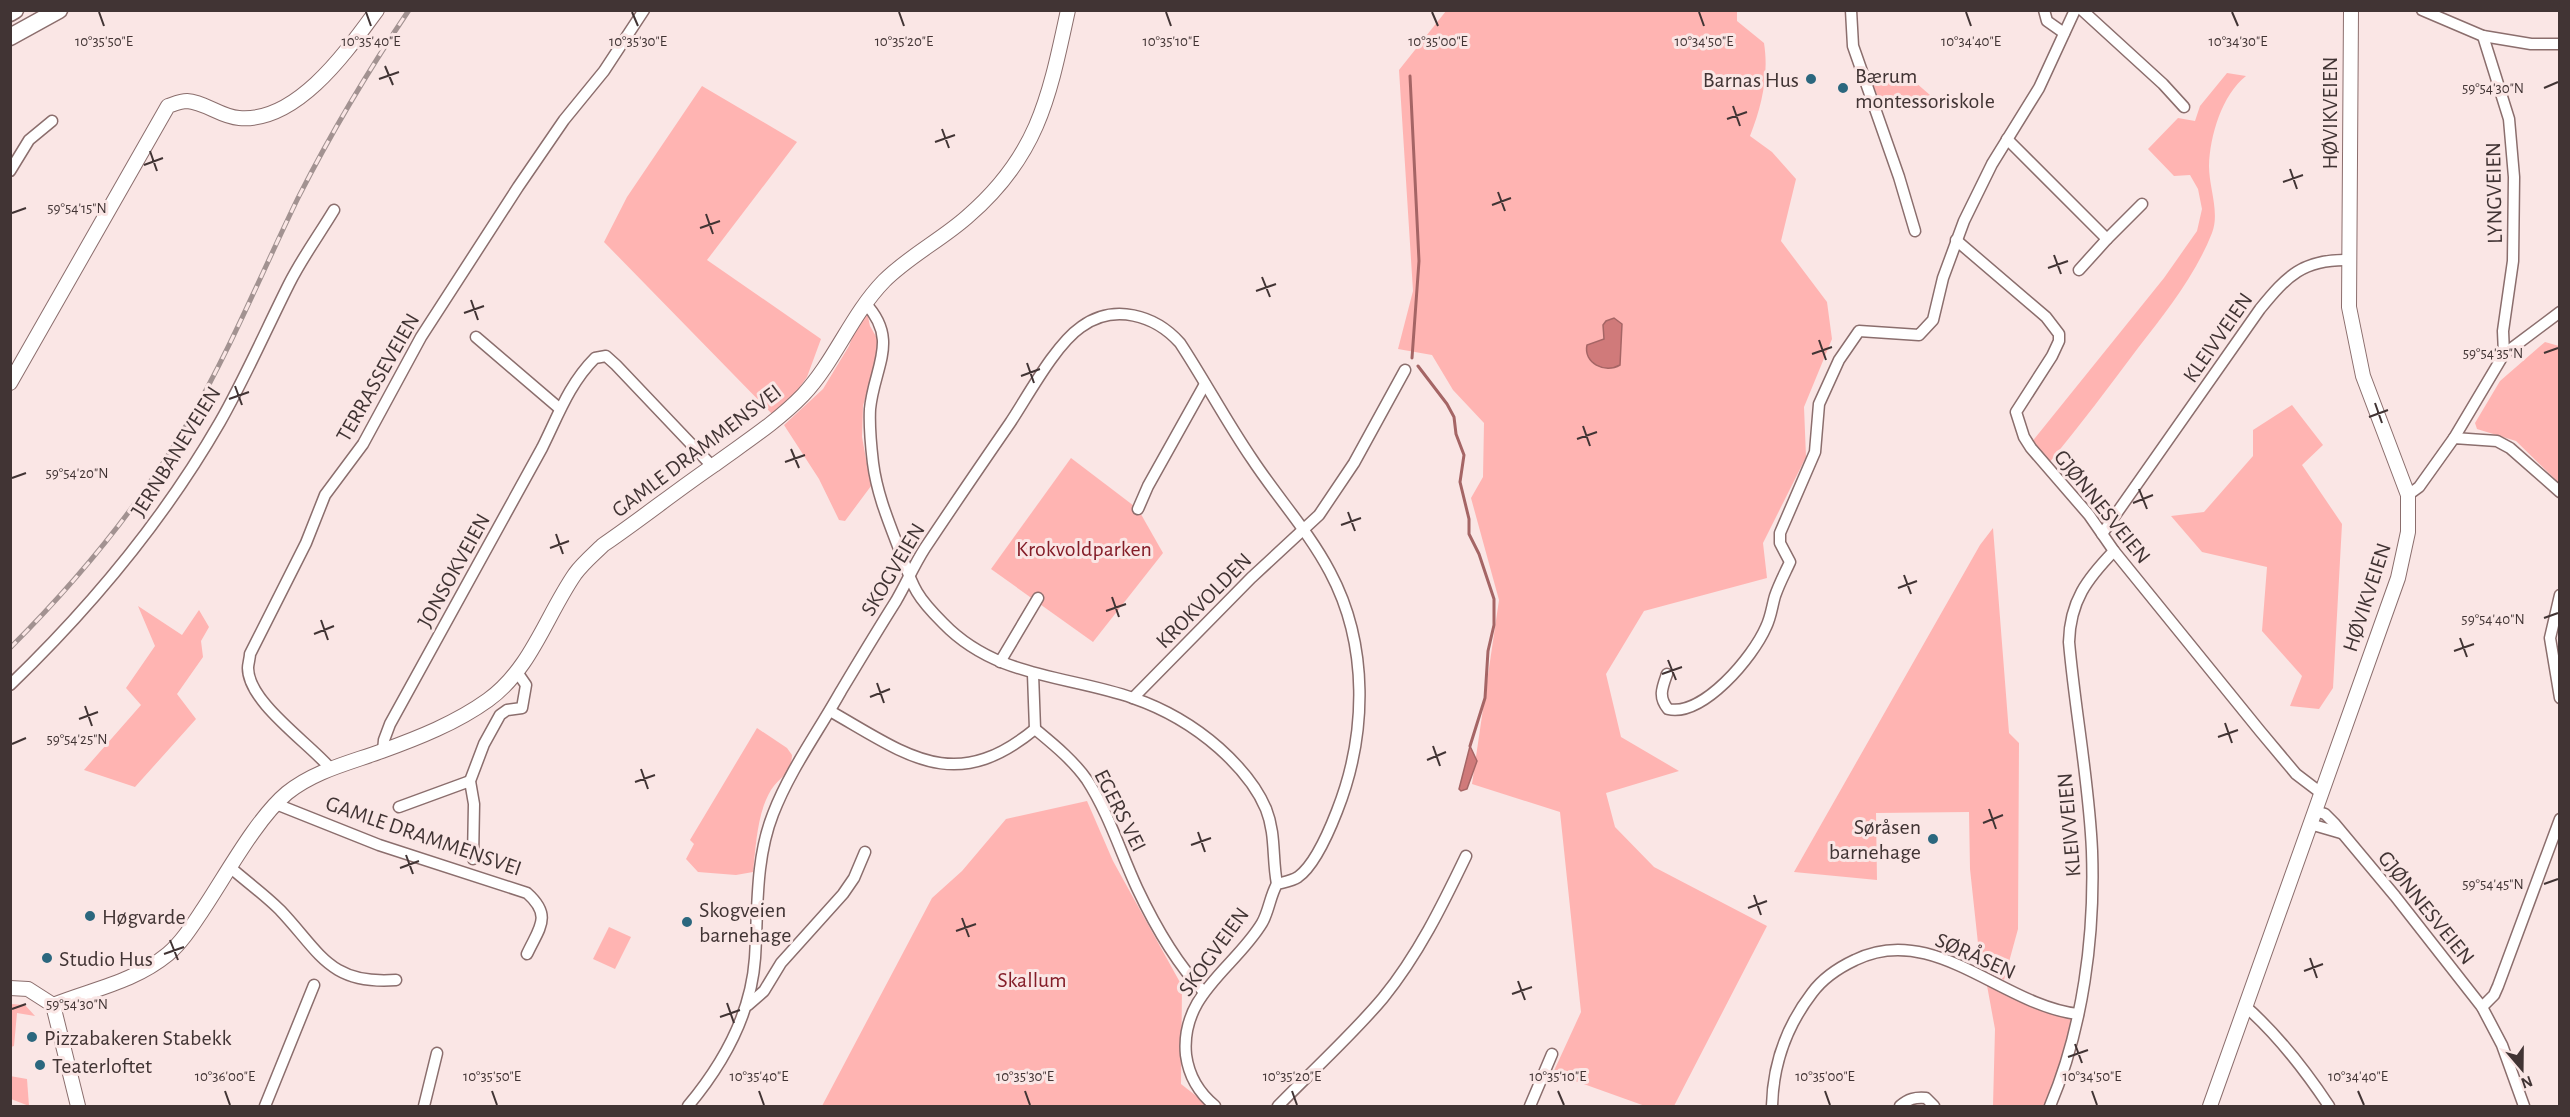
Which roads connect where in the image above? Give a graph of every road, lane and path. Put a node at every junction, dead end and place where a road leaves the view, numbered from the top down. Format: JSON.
{"nodes":[{"id":1,"x":15,"y":10,"type":"edge"},
{"id":2,"x":59,"y":10,"type":"edge"},
{"id":3,"x":377,"y":10,"type":"edge"},
{"id":4,"x":644,"y":10,"type":"edge"},
{"id":5,"x":1068,"y":10,"type":"edge"},
{"id":6,"x":1851,"y":10,"type":"edge"},
{"id":7,"x":2044,"y":10,"type":"edge"},
{"id":8,"x":2075,"y":10,"type":"edge"},
{"id":9,"x":2082,"y":10,"type":"edge"},
{"id":10,"x":2350,"y":10,"type":"edge"},
{"id":11,"x":2422,"y":10,"type":"edge"},
{"id":12,"x":10,"y":13,"type":"edge"},
{"id":13,"x":2064,"y":33,"type":"junction"},
{"id":14,"x":2483,"y":36,"type":"junction"},
{"id":15,"x":10,"y":37,"type":"edge"},
{"id":16,"x":2559,"y":44,"type":"edge"},
{"id":17,"x":2184,"y":107,"type":"dead end"},
{"id":18,"x":51,"y":121,"type":"dead end"},
{"id":19,"x":2007,"y":139,"type":"junction"},
{"id":20,"x":10,"y":171,"type":"edge"},
{"id":21,"x":2142,"y":204,"type":"dead end"},
{"id":22,"x":334,"y":210,"type":"dead end"},
{"id":23,"x":1915,"y":231,"type":"dead end"},
{"id":24,"x":2107,"y":239,"type":"junction"},
{"id":25,"x":1956,"y":240,"type":"junction"},
{"id":26,"x":2348,"y":260,"type":"junction"},
{"id":27,"x":2079,"y":270,"type":"dead end"},
{"id":28,"x":865,"y":303,"type":"junction"},
{"id":29,"x":2559,"y":312,"type":"edge"},
{"id":30,"x":476,"y":337,"type":"dead end"},
{"id":31,"x":2504,"y":354,"type":"junction"},
{"id":32,"x":1405,"y":370,"type":"dead end"},
{"id":33,"x":10,"y":383,"type":"edge"},
{"id":34,"x":1204,"y":384,"type":"junction"},
{"id":35,"x":559,"y":408,"type":"junction"},
{"id":36,"x":2454,"y":438,"type":"junction"},
{"id":37,"x":712,"y":466,"type":"junction"},
{"id":38,"x":2559,"y":492,"type":"edge"},
{"id":39,"x":2408,"y":495,"type":"junction"},
{"id":40,"x":1138,"y":509,"type":"dead end"},
{"id":41,"x":1302,"y":531,"type":"junction"},
{"id":42,"x":2102,"y":534,"type":"junction"},
{"id":43,"x":2114,"y":551,"type":"junction"},
{"id":44,"x":910,"y":577,"type":"junction"},
{"id":45,"x":2559,"y":595,"type":"edge"},
{"id":46,"x":1038,"y":598,"type":"dead end"},
{"id":47,"x":1000,"y":662,"type":"junction"},
{"id":48,"x":517,"y":672,"type":"junction"},
{"id":49,"x":1033,"y":674,"type":"junction"},
{"id":50,"x":1667,"y":674,"type":"dead end"},
{"id":51,"x":10,"y":685,"type":"edge"},
{"id":52,"x":1133,"y":698,"type":"junction"},
{"id":53,"x":2559,"y":698,"type":"edge"},
{"id":54,"x":830,"y":711,"type":"junction"},
{"id":55,"x":1035,"y":729,"type":"junction"},
{"id":56,"x":383,"y":751,"type":"junction"},
{"id":57,"x":331,"y":769,"type":"junction"},
{"id":58,"x":470,"y":781,"type":"junction"},
{"id":59,"x":2321,"y":793,"type":"junction"},
{"id":60,"x":276,"y":804,"type":"junction"},
{"id":61,"x":399,"y":807,"type":"dead end"},
{"id":62,"x":2313,"y":818,"type":"junction"},
{"id":63,"x":2559,"y":819,"type":"edge"},
{"id":64,"x":865,"y":852,"type":"dead end"},
{"id":65,"x":1466,"y":856,"type":"dead end"},
{"id":66,"x":473,"y":859,"type":"dead end"},
{"id":67,"x":231,"y":868,"type":"junction"},
{"id":68,"x":1277,"y":884,"type":"junction"},
{"id":69,"x":527,"y":954,"type":"dead end"},
{"id":70,"x":396,"y":980,"type":"dead end"},
{"id":71,"x":314,"y":986,"type":"dead end"},
{"id":72,"x":10,"y":988,"type":"edge"},
{"id":73,"x":1203,"y":991,"type":"junction"},
{"id":74,"x":53,"y":1005,"type":"junction"},
{"id":75,"x":748,"y":1005,"type":"junction"},
{"id":76,"x":2246,"y":1006,"type":"junction"},
{"id":77,"x":2482,"y":1006,"type":"junction"},
{"id":78,"x":2078,"y":1014,"type":"junction"},
{"id":79,"x":437,"y":1053,"type":"dead end"},
{"id":80,"x":1552,"y":1054,"type":"dead end"},
{"id":81,"x":78,"y":1107,"type":"edge"},
{"id":82,"x":265,"y":1107,"type":"edge"},
{"id":83,"x":424,"y":1107,"type":"edge"},
{"id":84,"x":688,"y":1107,"type":"edge"},
{"id":85,"x":1215,"y":1107,"type":"edge"},
{"id":86,"x":1278,"y":1107,"type":"edge"},
{"id":87,"x":1530,"y":1107,"type":"edge"},
{"id":88,"x":1772,"y":1107,"type":"edge"},
{"id":89,"x":1900,"y":1107,"type":"edge"},
{"id":90,"x":1934,"y":1107,"type":"edge"},
{"id":91,"x":2050,"y":1107,"type":"edge"},
{"id":92,"x":2210,"y":1107,"type":"edge"},
{"id":93,"x":2329,"y":1107,"type":"edge"},
{"id":94,"x":2524,"y":1107,"type":"edge"}],
"edges":[{"from":1,"to":12,"type":"highway"},
{"from":2,"to":15,"type":"highway"},
{"from":3,"to":33,"type":"main road"},
{"from":4,"to":57,"type":"street","name":"TERRASSEVEIEN"},
{"from":5,"to":28,"type":"main road","name":"GAMLE DRAMMENSVEI"},
{"from":6,"to":23,"type":"street"},
{"from":7,"to":13,"type":"street"},
{"from":8,"to":13,"type":"street"},
{"from":9,"to":17,"type":"street"},
{"from":10,"to":26,"type":"main road","name":"HØVIKVEIEN"},
{"from":11,"to":14,"type":"street"},
{"from":13,"to":19,"type":"street"},
{"from":14,"to":16,"type":"street"},
{"from":14,"to":31,"type":"street","name":"LYNGVEIEN"},
{"from":18,"to":20,"type":"street"},
{"from":19,"to":24,"type":"street"},
{"from":19,"to":25,"type":"street"},
{"from":21,"to":24,"type":"street"},
{"from":22,"to":51,"type":"street","name":"JERNBANEVEIEN"},
{"from":24,"to":27,"type":"street"},
{"from":25,"to":42,"type":"street","name":"GJØNNESVEIEN"},
{"from":25,"to":50,"type":"street"},
{"from":26,"to":39,"type":"main road","name":"HØVIKVEIEN"},
{"from":26,"to":42,"type":"street","name":"KLEIVVEIEN"},
{"from":28,"to":37,"type":"main road","name":"GAMLE DRAMMENSVEI"},
{"from":28,"to":44,"type":"street"},
{"from":29,"to":31,"type":"street"},
{"from":30,"to":35,"type":"street"},
{"from":31,"to":36,"type":"street"},
{"from":32,"to":41,"type":"street"},
{"from":34,"to":40,"type":"street"},
{"from":34,"to":41,"type":"street","name":"SKOGVEIEN"},
{"from":34,"to":44,"type":"street","name":"SKOGVEIEN"},
{"from":35,"to":37,"type":"street","name":"JONSOKVEIEN"},
{"from":35,"to":56,"type":"street","name":"JONSOKVEIEN"},
{"from":36,"to":38,"type":"street"},
{"from":36,"to":39,"type":"street"},
{"from":37,"to":48,"type":"main road","name":"GAMLE DRAMMENSVEI"},
{"from":39,"to":59,"type":"main road","name":"HØVIKVEIEN"},
{"from":41,"to":52,"type":"street","name":"KROKVOLDEN"},
{"from":41,"to":68,"type":"street","name":"SKOGVEIEN"},
{"from":42,"to":43,"type":"street","name":"GJØNNESVEIEN"},
{"from":43,"to":59,"type":"street","name":"GJØNNESVEIEN"},
{"from":43,"to":78,"type":"street","name":"KLEIVVEIEN"},
{"from":44,"to":47,"type":"street"},
{"from":44,"to":54,"type":"street","name":"SKOGVEIEN"},
{"from":45,"to":53,"type":"street"},
{"from":46,"to":47,"type":"street"},
{"from":47,"to":49,"type":"street"},
{"from":48,"to":56,"type":"main road","name":"GAMLE DRAMMENSVEI"},
{"from":48,"to":58,"type":"street"},
{"from":49,"to":52,"type":"street"},
{"from":49,"to":55,"type":"street"},
{"from":52,"to":68,"type":"street"},
{"from":54,"to":55,"type":"street"},
{"from":54,"to":75,"type":"street","name":"SKOGVEIEN"},
{"from":55,"to":73,"type":"street","name":"EGERS VEI"},
{"from":56,"to":57,"type":"main road","name":"GAMLE DRAMMENSVEI"},
{"from":57,"to":60,"type":"main road","name":"GAMLE DRAMMENSVEI"},
{"from":58,"to":61,"type":"street"},
{"from":58,"to":66,"type":"street"},
{"from":59,"to":62,"type":"main road","name":"HØVIKVEIEN"},
{"from":60,"to":67,"type":"main road","name":"GAMLE DRAMMENSVEI"},
{"from":60,"to":69,"type":"street","name":"GAMLE DRAMMENSVEI"},
{"from":62,"to":76,"type":"main road","name":"HØVIKVEIEN"},
{"from":62,"to":77,"type":"street","name":"GJØNNESVEIEN"},
{"from":63,"to":77,"type":"street"},
{"from":64,"to":75,"type":"street","name":"SKOGVEIEN"},
{"from":65,"to":86,"type":"street"},
{"from":67,"to":70,"type":"street"},
{"from":67,"to":74,"type":"main road","name":"GAMLE DRAMMENSVEI"},
{"from":68,"to":73,"type":"street","name":"SKOGVEIEN"},
{"from":71,"to":82,"type":"street"},
{"from":72,"to":74,"type":"main road"},
{"from":73,"to":85,"type":"street","name":"SKOGVEIEN"},
{"from":74,"to":81,"type":"main road"},
{"from":75,"to":84,"type":"street","name":"SKOGVEIEN"},
{"from":76,"to":92,"type":"main road","name":"HØVIKVEIEN"},
{"from":76,"to":93,"type":"street"},
{"from":77,"to":94,"type":"street","name":"GJØNNESVEIEN"},
{"from":78,"to":88,"type":"street","name":"SØRÅSEN"},
{"from":78,"to":91,"type":"street","name":"KLEIVVEIEN"},
{"from":79,"to":83,"type":"street"},
{"from":80,"to":87,"type":"street"},
{"from":89,"to":90,"type":"street"}]}
